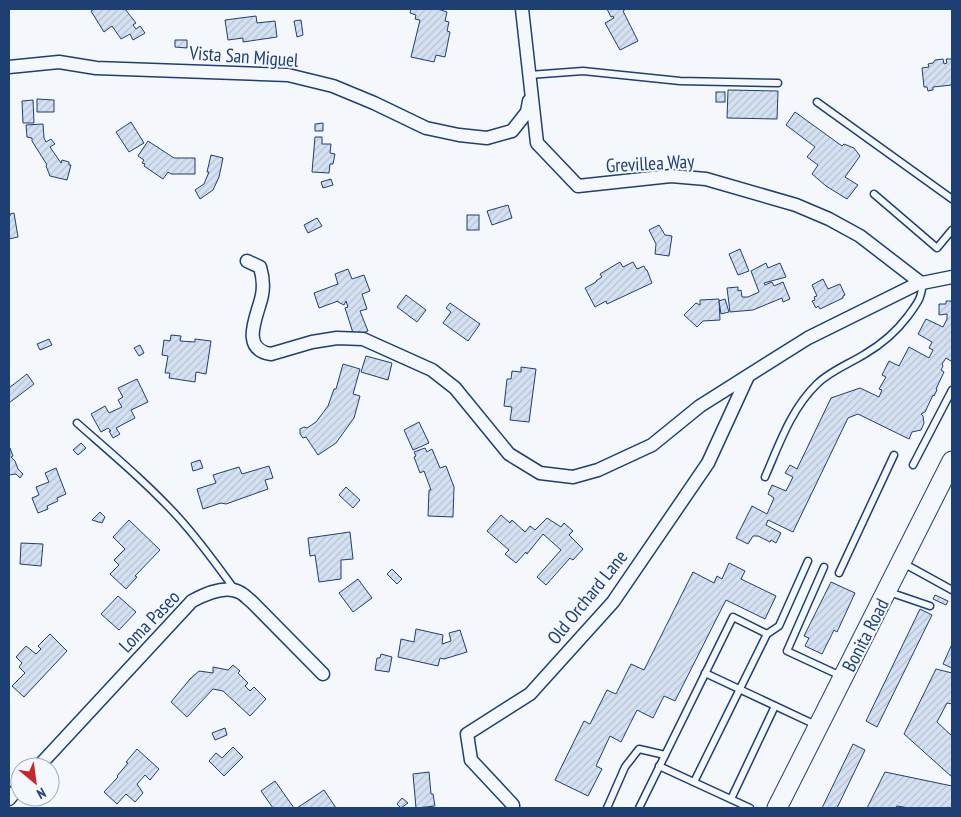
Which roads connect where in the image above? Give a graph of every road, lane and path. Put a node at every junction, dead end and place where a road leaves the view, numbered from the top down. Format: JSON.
{"nodes":[{"id":1,"x":522,"y":9,"type":"edge"},
{"id":2,"x":9,"y":67,"type":"edge"},
{"id":3,"x":529,"y":76,"type":"junction"},
{"id":4,"x":778,"y":83,"type":"dead end"},
{"id":5,"x":531,"y":93,"type":"junction"},
{"id":6,"x":817,"y":102,"type":"dead end"},
{"id":7,"x":874,"y":194,"type":"dead end"},
{"id":8,"x":952,"y":199,"type":"edge"},
{"id":9,"x":952,"y":230,"type":"edge"},
{"id":10,"x":247,"y":261,"type":"dead end"},
{"id":11,"x":952,"y":276,"type":"edge"},
{"id":12,"x":922,"y":282,"type":"junction"},
{"id":13,"x":748,"y":376,"type":"junction"},
{"id":14,"x":952,"y":390,"type":"edge"},
{"id":15,"x":77,"y":423,"type":"dead end"},
{"id":16,"x":894,"y":455,"type":"dead end"},
{"id":17,"x":952,"y":461,"type":"edge"},
{"id":18,"x":913,"y":465,"type":"dead end"},
{"id":19,"x":765,"y":477,"type":"dead end"},
{"id":20,"x":808,"y":561,"type":"dead end"},
{"id":21,"x":901,"y":562,"type":"junction"},
{"id":22,"x":824,"y":567,"type":"dead end"},
{"id":23,"x":839,"y":573,"type":"dead end"},
{"id":24,"x":952,"y":590,"type":"edge"},
{"id":25,"x":236,"y":591,"type":"junction"},
{"id":26,"x":887,"y":591,"type":"junction"},
{"id":27,"x":930,"y":606,"type":"dead end"},
{"id":28,"x":767,"y":634,"type":"junction"},
{"id":29,"x":706,"y":673,"type":"junction"},
{"id":30,"x":323,"y":674,"type":"dead end"},
{"id":31,"x":843,"y":677,"type":"junction"},
{"id":32,"x":739,"y":689,"type":"junction"},
{"id":33,"x":775,"y":706,"type":"junction"},
{"id":34,"x":819,"y":726,"type":"junction"},
{"id":35,"x":665,"y":755,"type":"junction"},
{"id":36,"x":47,"y":757,"type":"edge"},
{"id":37,"x":660,"y":766,"type":"junction"},
{"id":38,"x":694,"y":782,"type":"junction"},
{"id":39,"x":731,"y":800,"type":"junction"},
{"id":40,"x":513,"y":808,"type":"edge"},
{"id":41,"x":607,"y":808,"type":"edge"},
{"id":42,"x":638,"y":808,"type":"edge"},
{"id":43,"x":750,"y":808,"type":"edge"},
{"id":44,"x":777,"y":808,"type":"edge"}],
"edges":[{"from":1,"to":3,"type":"street","name":"Grevillea Way"},
{"from":2,"to":5,"type":"street","name":"Vista San Miguel"},
{"from":3,"to":4,"type":"lane"},
{"from":3,"to":5,"type":"street","name":"Grevillea Way"},
{"from":5,"to":12,"type":"street","name":"Grevillea Way"},
{"from":6,"to":8,"type":"lane"},
{"from":7,"to":9,"type":"lane"},
{"from":10,"to":13,"type":"street"},
{"from":11,"to":12,"type":"street"},
{"from":12,"to":13,"type":"street"},
{"from":12,"to":19,"type":"lane"},
{"from":13,"to":40,"type":"street","name":"Old Orchard Lane"},
{"from":14,"to":18,"type":"lane"},
{"from":15,"to":25,"type":"lane"},
{"from":16,"to":23,"type":"lane"},
{"from":17,"to":21,"type":"main road","name":"Bonita Road"},
{"from":20,"to":28,"type":"lane"},
{"from":21,"to":24,"type":"lane"},
{"from":21,"to":26,"type":"main road","name":"Bonita Road"},
{"from":22,"to":31,"type":"lane"},
{"from":25,"to":30,"type":"street"},
{"from":25,"to":36,"type":"street","name":"Loma Paseo"},
{"from":26,"to":27,"type":"lane"},
{"from":26,"to":31,"type":"main road","name":"Bonita Road"},
{"from":28,"to":29,"type":"lane"},
{"from":28,"to":32,"type":"lane"},
{"from":29,"to":32,"type":"lane"},
{"from":29,"to":35,"type":"lane"},
{"from":31,"to":34,"type":"main road","name":"Bonita Road"},
{"from":32,"to":33,"type":"lane"},
{"from":32,"to":38,"type":"lane"},
{"from":33,"to":34,"type":"lane"},
{"from":33,"to":39,"type":"lane"},
{"from":34,"to":44,"type":"main road","name":"Bonita Road"},
{"from":35,"to":37,"type":"lane"},
{"from":35,"to":41,"type":"lane"},
{"from":37,"to":38,"type":"lane"},
{"from":37,"to":42,"type":"lane"},
{"from":38,"to":39,"type":"lane"},
{"from":39,"to":43,"type":"lane"}]}
